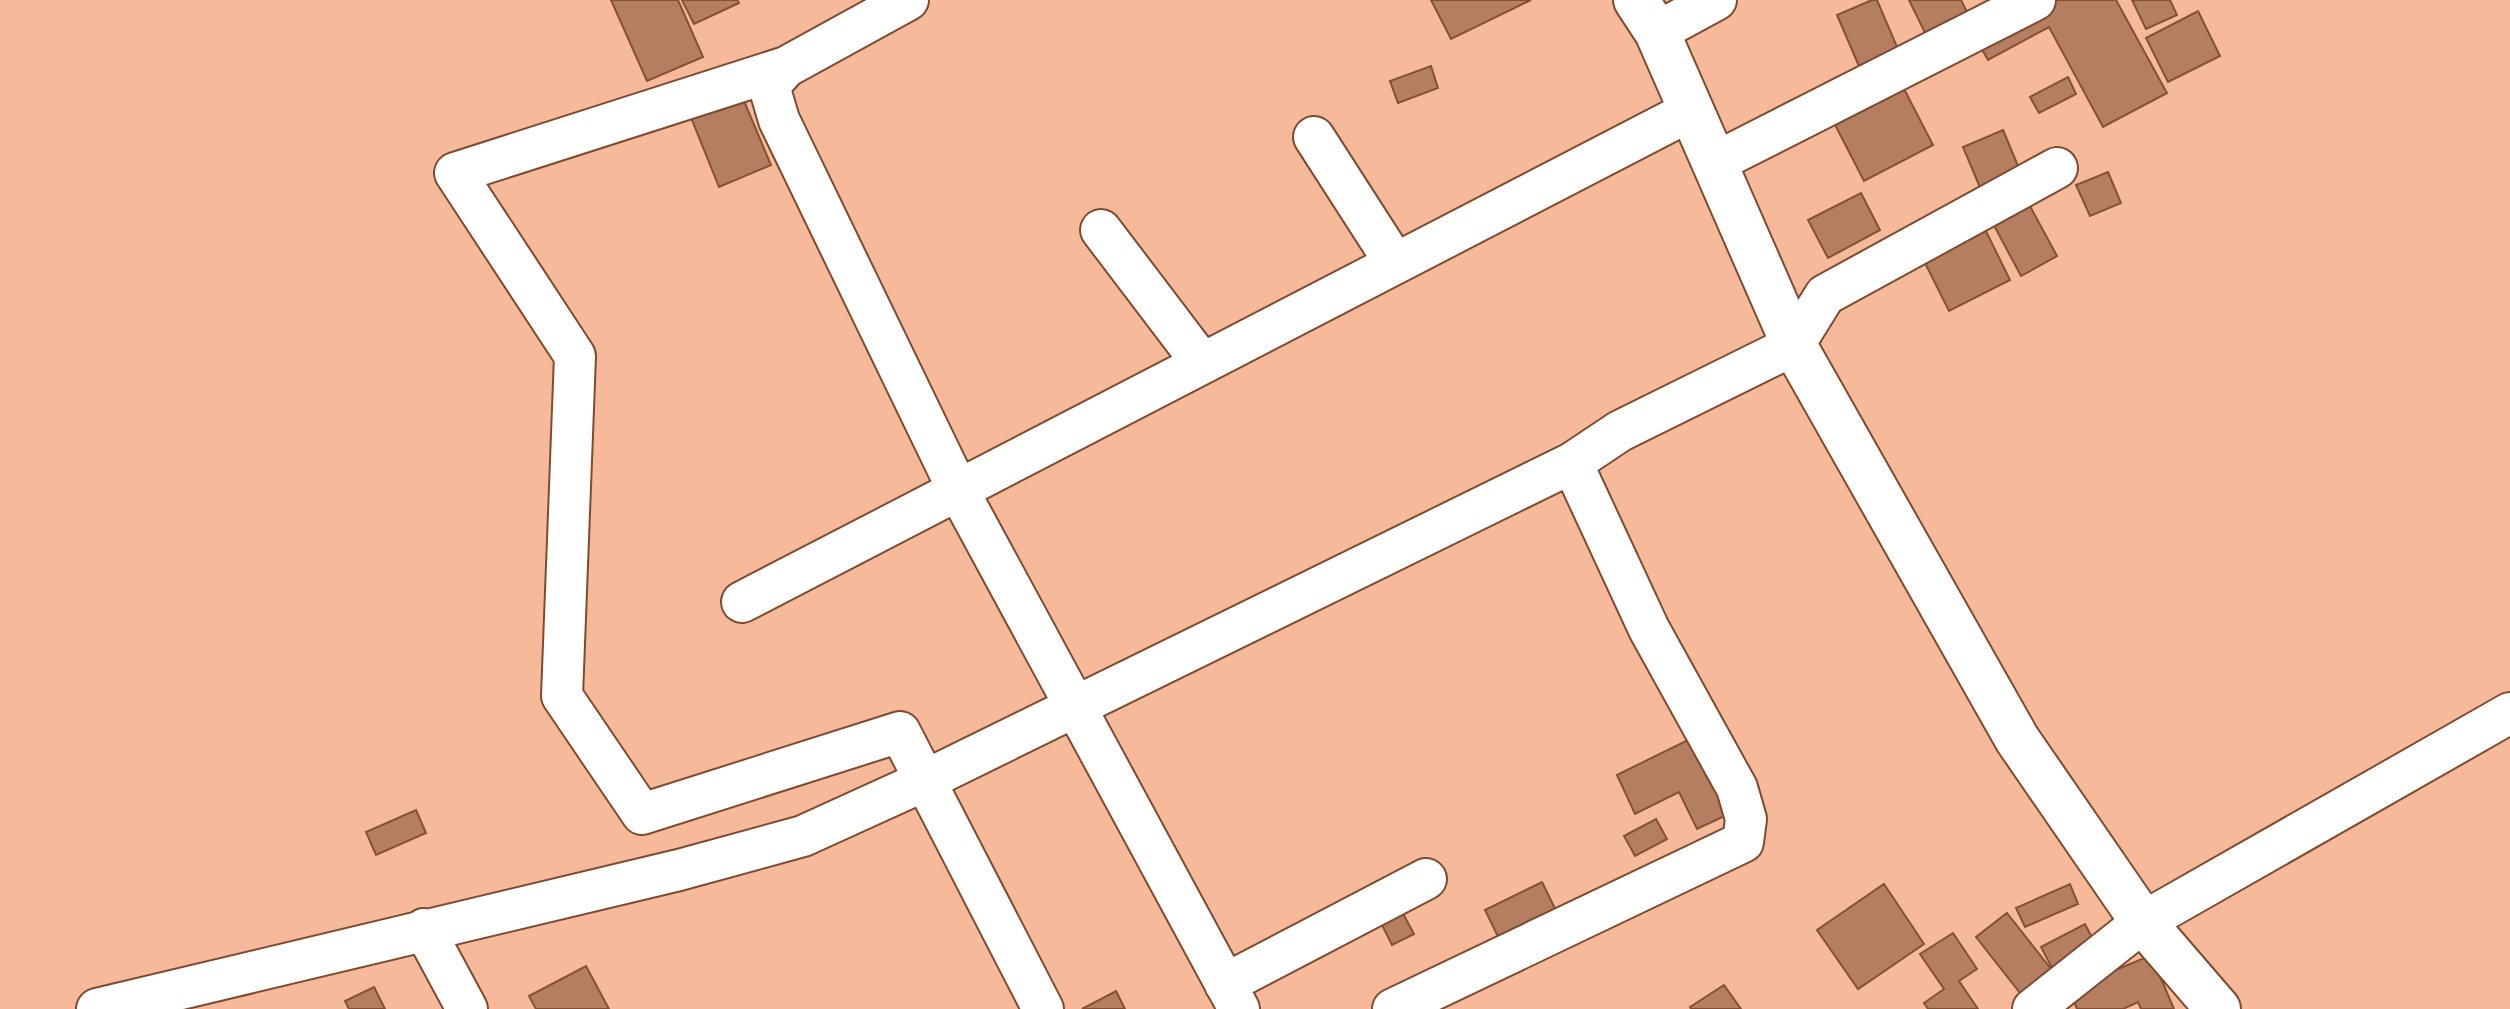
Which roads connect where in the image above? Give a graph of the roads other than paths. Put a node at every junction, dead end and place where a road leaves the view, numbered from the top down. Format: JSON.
{"nodes":[{"id":1,"x":908,"y":0,"type":"edge"},
{"id":2,"x":1716,"y":0,"type":"edge"},
{"id":3,"x":2035,"y":0,"type":"edge"},
{"id":4,"x":1646,"y":16,"type":"edge"},
{"id":5,"x":786,"y":67,"type":"junction"},
{"id":6,"x":1692,"y":110,"type":"junction"},
{"id":7,"x":1314,"y":137,"type":"dead end"},
{"id":8,"x":1716,"y":162,"type":"junction"},
{"id":9,"x":2057,"y":168,"type":"dead end"},
{"id":10,"x":1101,"y":230,"type":"dead end"},
{"id":11,"x":1395,"y":263,"type":"junction"},
{"id":12,"x":1794,"y":345,"type":"junction"},
{"id":13,"x":1202,"y":363,"type":"junction"},
{"id":14,"x":1572,"y":463,"type":"junction"},
{"id":15,"x":958,"y":490,"type":"junction"},
{"id":16,"x":742,"y":602,"type":"dead end"},
{"id":17,"x":1074,"y":707,"type":"junction"},
{"id":18,"x":2510,"y":713,"type":"edge"},
{"id":19,"x":926,"y":780,"type":"junction"},
{"id":20,"x":1426,"y":879,"type":"dead end"},
{"id":21,"x":2143,"y":922,"type":"junction"},
{"id":22,"x":424,"y":929,"type":"junction"},
{"id":23,"x":1232,"y":996,"type":"edge"},
{"id":24,"x":1450,"y":997,"type":"edge"},
{"id":25,"x":102,"y":1008,"type":"edge"},
{"id":26,"x":467,"y":1009,"type":"edge"},
{"id":27,"x":1043,"y":1009,"type":"edge"},
{"id":28,"x":1393,"y":1009,"type":"edge"},
{"id":29,"x":2033,"y":1009,"type":"edge"},
{"id":30,"x":2218,"y":1009,"type":"edge"}],
"edges":[{"from":1,"to":5,"type":"street"},
{"from":2,"to":4,"type":"street"},
{"from":3,"to":8,"type":"street"},
{"from":4,"to":6,"type":"street"},
{"from":5,"to":15,"type":"street"},
{"from":5,"to":19,"type":"street"},
{"from":6,"to":8,"type":"street"},
{"from":6,"to":11,"type":"street"},
{"from":7,"to":11,"type":"street"},
{"from":8,"to":12,"type":"street"},
{"from":9,"to":12,"type":"street"},
{"from":10,"to":13,"type":"street"},
{"from":11,"to":13,"type":"street"},
{"from":12,"to":14,"type":"street"},
{"from":12,"to":21,"type":"street"},
{"from":13,"to":15,"type":"street"},
{"from":14,"to":17,"type":"street"},
{"from":14,"to":24,"type":"street"},
{"from":15,"to":16,"type":"street"},
{"from":15,"to":17,"type":"street"},
{"from":17,"to":19,"type":"street"},
{"from":17,"to":23,"type":"street"},
{"from":18,"to":21,"type":"street"},
{"from":19,"to":22,"type":"street"},
{"from":19,"to":27,"type":"street"},
{"from":20,"to":23,"type":"street"},
{"from":21,"to":29,"type":"street"},
{"from":21,"to":30,"type":"street"},
{"from":22,"to":25,"type":"street"},
{"from":22,"to":26,"type":"street"},
{"from":24,"to":28,"type":"street"}]}
